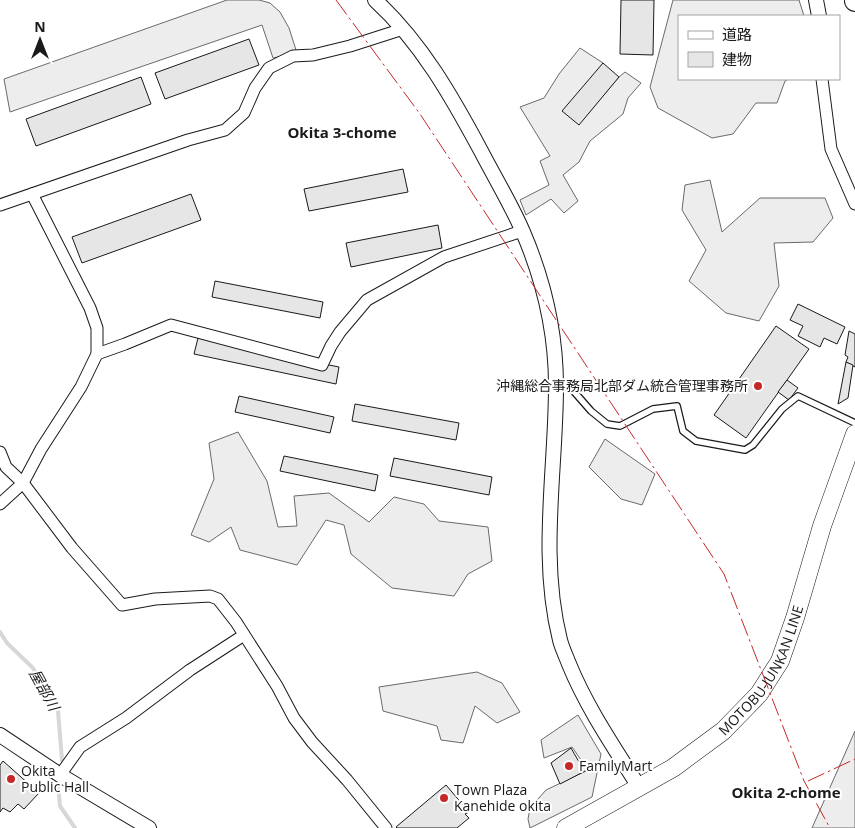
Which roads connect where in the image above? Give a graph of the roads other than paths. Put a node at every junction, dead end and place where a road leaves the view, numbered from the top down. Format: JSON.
{"nodes":[{"id":1,"x":376,"y":0,"type":"edge"},
{"id":2,"x":816,"y":0,"type":"edge"},
{"id":3,"x":819,"y":15,"type":"edge"},
{"id":4,"x":403,"y":29,"type":"junction"},
{"id":5,"x":822,"y":80,"type":"edge"},
{"id":6,"x":32,"y":194,"type":"junction"},
{"id":7,"x":855,"y":204,"type":"edge"},
{"id":8,"x":0,"y":205,"type":"edge"},
{"id":9,"x":522,"y":231,"type":"junction"},
{"id":10,"x":97,"y":354,"type":"junction"},
{"id":11,"x":556,"y":387,"type":"junction"},
{"id":12,"x":855,"y":423,"type":"edge"},
{"id":13,"x":855,"y":434,"type":"edge"},
{"id":14,"x":0,"y":452,"type":"edge"},
{"id":15,"x":23,"y":483,"type":"junction"},
{"id":16,"x":0,"y":504,"type":"edge"},
{"id":17,"x":244,"y":635,"type":"junction"},
{"id":18,"x":0,"y":735,"type":"edge"},
{"id":19,"x":60,"y":775,"type":"junction"},
{"id":20,"x":639,"y":788,"type":"junction"},
{"id":21,"x":148,"y":828,"type":"edge"},
{"id":22,"x":386,"y":828,"type":"edge"},
{"id":23,"x":566,"y":828,"type":"edge"}],
"edges":[{"from":1,"to":4,"type":"street"},
{"from":2,"to":3,"type":"street"},
{"from":4,"to":6,"type":"street"},
{"from":4,"to":9,"type":"street"},
{"from":5,"to":7,"type":"street"},
{"from":6,"to":8,"type":"street"},
{"from":6,"to":10,"type":"street"},
{"from":9,"to":10,"type":"street"},
{"from":9,"to":11,"type":"street"},
{"from":10,"to":15,"type":"street"},
{"from":11,"to":12,"type":"lane"},
{"from":11,"to":20,"type":"street"},
{"from":13,"to":20,"type":"main road","name":"MOTOBU-JUNKAN LINE"},
{"from":14,"to":15,"type":"street"},
{"from":15,"to":16,"type":"street"},
{"from":15,"to":17,"type":"street"},
{"from":17,"to":19,"type":"street"},
{"from":17,"to":22,"type":"street"},
{"from":18,"to":19,"type":"street"},
{"from":19,"to":21,"type":"street"},
{"from":20,"to":23,"type":"main road","name":"MOTOBU-JUNKAN LINE"}]}
